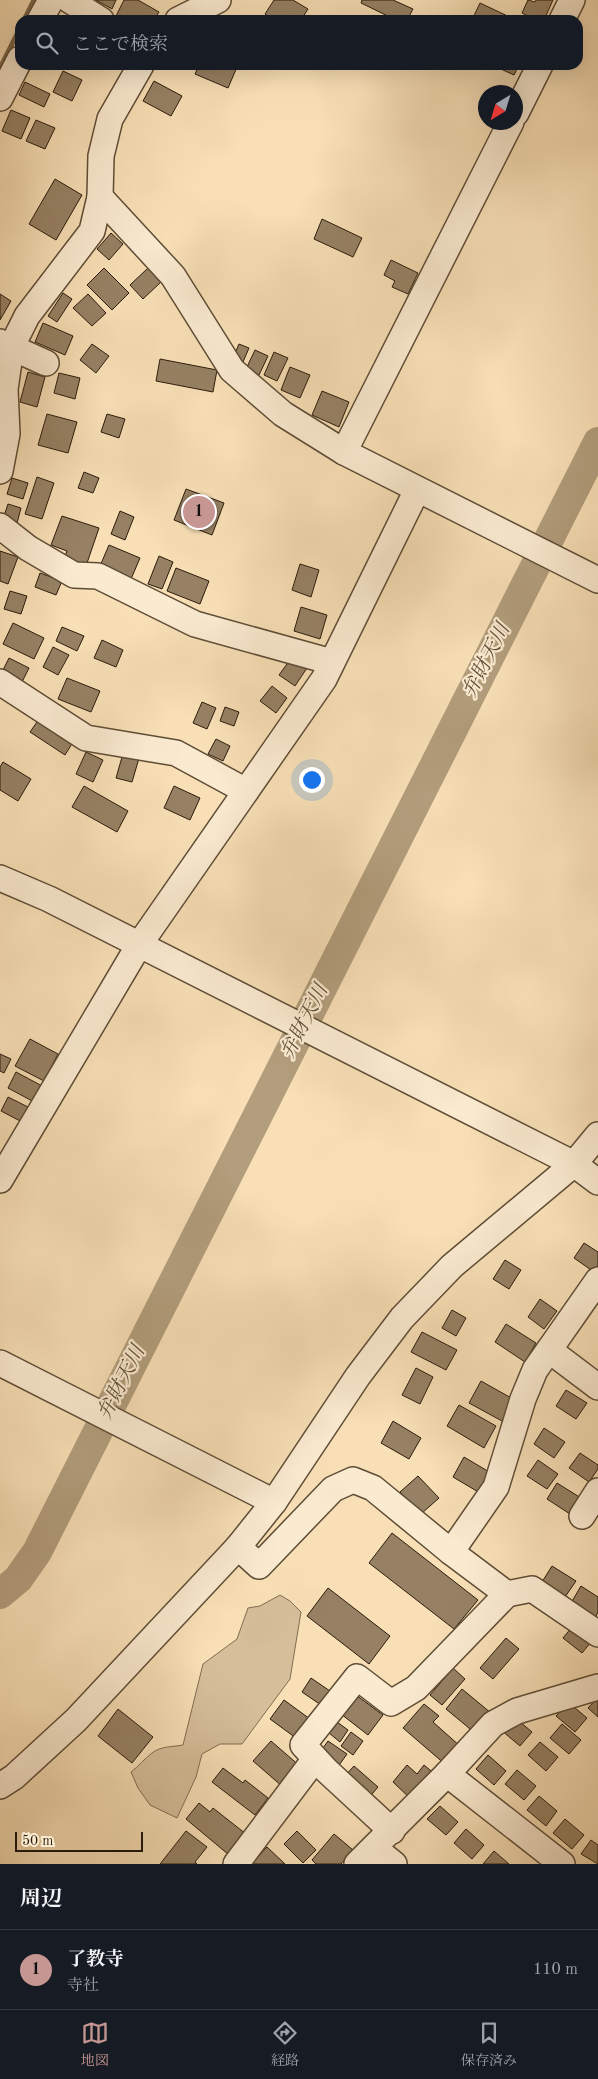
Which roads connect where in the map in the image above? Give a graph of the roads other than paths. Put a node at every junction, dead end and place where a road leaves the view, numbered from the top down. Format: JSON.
{"nodes":[{"id":1,"x":51,"y":0,"type":"edge"},
{"id":2,"x":69,"y":0,"type":"edge"},
{"id":3,"x":218,"y":0,"type":"edge"},
{"id":4,"x":572,"y":0,"type":"edge"},
{"id":5,"x":43,"y":15,"type":"edge"},
{"id":6,"x":93,"y":15,"type":"edge"},
{"id":7,"x":188,"y":15,"type":"edge"},
{"id":8,"x":564,"y":15,"type":"edge"},
{"id":9,"x":15,"y":69,"type":"edge"},
{"id":10,"x":138,"y":70,"type":"edge"},
{"id":11,"x":538,"y":70,"type":"edge"},
{"id":12,"x":0,"y":98,"type":"edge"},
{"id":13,"x":523,"y":99,"type":"edge"},
{"id":14,"x":506,"y":130,"type":"edge"},
{"id":15,"x":100,"y":197,"type":"junction"},
{"id":16,"x":5,"y":344,"type":"edge"},
{"id":17,"x":46,"y":363,"type":"dead end"},
{"id":18,"x":344,"y":452,"type":"junction"},
{"id":19,"x":0,"y":471,"type":"edge"},
{"id":20,"x":417,"y":490,"type":"junction"},
{"id":21,"x":0,"y":526,"type":"edge"},
{"id":22,"x":598,"y":580,"type":"edge"},
{"id":23,"x":332,"y":662,"type":"junction"},
{"id":24,"x":0,"y":682,"type":"edge"},
{"id":25,"x":246,"y":791,"type":"junction"},
{"id":26,"x":0,"y":878,"type":"edge"},
{"id":27,"x":139,"y":945,"type":"junction"},
{"id":28,"x":598,"y":1135,"type":"edge"},
{"id":29,"x":574,"y":1164,"type":"junction"},
{"id":30,"x":0,"y":1180,"type":"edge"},
{"id":31,"x":598,"y":1182,"type":"edge"},
{"id":32,"x":598,"y":1280,"type":"edge"},
{"id":33,"x":549,"y":1350,"type":"junction"},
{"id":34,"x":0,"y":1363,"type":"edge"},
{"id":35,"x":598,"y":1386,"type":"edge"},
{"id":36,"x":598,"y":1491,"type":"edge"},
{"id":37,"x":274,"y":1502,"type":"junction"},
{"id":38,"x":582,"y":1516,"type":"dead end"},
{"id":39,"x":238,"y":1547,"type":"junction"},
{"id":40,"x":452,"y":1552,"type":"junction"},
{"id":41,"x":507,"y":1594,"type":"junction"},
{"id":42,"x":598,"y":1634,"type":"edge"},
{"id":43,"x":598,"y":1687,"type":"edge"},
{"id":44,"x":315,"y":1759,"type":"junction"},
{"id":45,"x":447,"y":1774,"type":"junction"},
{"id":46,"x":0,"y":1786,"type":"edge"},
{"id":47,"x":392,"y":1830,"type":"junction"},
{"id":48,"x":365,"y":1856,"type":"edge"},
{"id":49,"x":236,"y":1864,"type":"edge"},
{"id":50,"x":394,"y":1864,"type":"edge"},
{"id":51,"x":562,"y":1864,"type":"edge"}],
"edges":[{"from":1,"to":5,"type":"street"},
{"from":2,"to":6,"type":"street"},
{"from":3,"to":7,"type":"street"},
{"from":4,"to":8,"type":"street"},
{"from":9,"to":12,"type":"street"},
{"from":10,"to":15,"type":"street"},
{"from":11,"to":13,"type":"street"},
{"from":14,"to":18,"type":"street"},
{"from":15,"to":16,"type":"street"},
{"from":15,"to":18,"type":"street"},
{"from":16,"to":17,"type":"street"},
{"from":16,"to":19,"type":"street"},
{"from":18,"to":20,"type":"street"},
{"from":20,"to":22,"type":"street"},
{"from":20,"to":23,"type":"street"},
{"from":21,"to":23,"type":"street"},
{"from":23,"to":25,"type":"street"},
{"from":24,"to":25,"type":"street"},
{"from":25,"to":27,"type":"street"},
{"from":26,"to":27,"type":"street"},
{"from":27,"to":29,"type":"street"},
{"from":27,"to":30,"type":"street"},
{"from":28,"to":29,"type":"street"},
{"from":29,"to":31,"type":"street"},
{"from":29,"to":37,"type":"street"},
{"from":32,"to":33,"type":"street"},
{"from":33,"to":35,"type":"street"},
{"from":33,"to":40,"type":"street"},
{"from":34,"to":37,"type":"street"},
{"from":36,"to":38,"type":"street"},
{"from":37,"to":39,"type":"street"},
{"from":39,"to":40,"type":"street"},
{"from":39,"to":46,"type":"street"},
{"from":40,"to":41,"type":"street"},
{"from":41,"to":42,"type":"street"},
{"from":41,"to":44,"type":"street"},
{"from":43,"to":45,"type":"street"},
{"from":44,"to":47,"type":"street"},
{"from":44,"to":49,"type":"street"},
{"from":45,"to":47,"type":"street"},
{"from":45,"to":51,"type":"street"},
{"from":47,"to":48,"type":"street"},
{"from":48,"to":50,"type":"street"}]}
